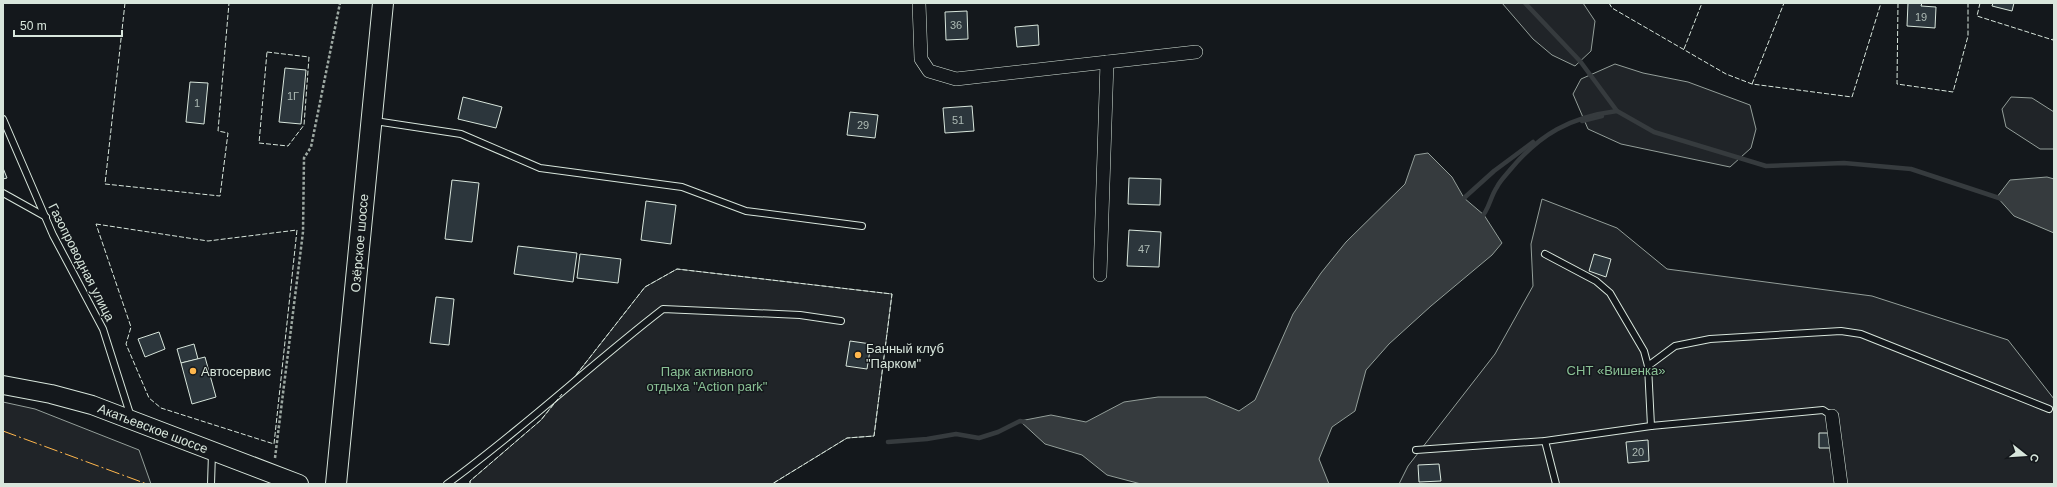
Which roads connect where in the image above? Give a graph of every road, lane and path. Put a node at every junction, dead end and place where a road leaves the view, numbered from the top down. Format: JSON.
{"nodes":[{"id":1,"x":340,"y":3,"type":"edge"},
{"id":2,"x":383,"y":3,"type":"edge"},
{"id":3,"x":919,"y":3,"type":"edge"},
{"id":4,"x":1196,"y":52,"type":"dead end"},
{"id":5,"x":1107,"y":62,"type":"junction"},
{"id":6,"x":3,"y":119,"type":"edge"},
{"id":7,"x":371,"y":121,"type":"junction"},
{"id":8,"x":3,"y":193,"type":"edge"},
{"id":9,"x":46,"y":217,"type":"junction"},
{"id":10,"x":862,"y":226,"type":"dead end"},
{"id":11,"x":1545,"y":254,"type":"dead end"},
{"id":12,"x":1100,"y":275,"type":"dead end"},
{"id":13,"x":841,"y":321,"type":"dead end"},
{"id":14,"x":1648,"y":366,"type":"junction"},
{"id":15,"x":3,"y":385,"type":"edge"},
{"id":16,"x":2049,"y":409,"type":"dead end"},
{"id":17,"x":1832,"y":416,"type":"joint"},
{"id":18,"x":132,"y":419,"type":"junction"},
{"id":19,"x":1652,"y":426,"type":"junction"},
{"id":20,"x":1545,"y":442,"type":"junction"},
{"id":21,"x":212,"y":450,"type":"junction"},
{"id":22,"x":1416,"y":450,"type":"dead end"},
{"id":23,"x":272,"y":475,"type":"junction"},
{"id":24,"x":211,"y":484,"type":"edge"},
{"id":25,"x":299,"y":484,"type":"edge"},
{"id":26,"x":336,"y":484,"type":"edge"},
{"id":27,"x":447,"y":484,"type":"edge"},
{"id":28,"x":1556,"y":484,"type":"edge"},
{"id":29,"x":1841,"y":484,"type":"edge"}],
"edges":[{"from":1,"to":23,"type":"path"},
{"from":2,"to":7,"type":"main road","name":"Озёрское шоссе"},
{"from":3,"to":5,"type":"street"},
{"from":4,"to":5,"type":"street"},
{"from":5,"to":12,"type":"street"},
{"from":6,"to":9,"type":"lane","name":"Газопроводная улица"},
{"from":7,"to":10,"type":"lane"},
{"from":7,"to":26,"type":"main road","name":"Озёрское шоссе"},
{"from":8,"to":9,"type":"lane"},
{"from":9,"to":18,"type":"lane","name":"Газопроводная улица"},
{"from":11,"to":14,"type":"lane"},
{"from":13,"to":27,"type":"lane"},
{"from":14,"to":16,"type":"lane"},
{"from":14,"to":19,"type":"lane"},
{"from":15,"to":18,"type":"main road","name":"Акатьевское шоссе"},
{"from":17,"to":19,"type":"lane"},
{"from":17,"to":29,"type":"street"},
{"from":18,"to":21,"type":"main road","name":"Акатьевское шоссе"},
{"from":19,"to":20,"type":"lane"},
{"from":20,"to":22,"type":"lane"},
{"from":20,"to":28,"type":"lane"},
{"from":21,"to":23,"type":"main road","name":"Акатьевское шоссе"},
{"from":21,"to":24,"type":"lane"},
{"from":23,"to":25,"type":"main road","name":"Акатьевское шоссе"}]}
